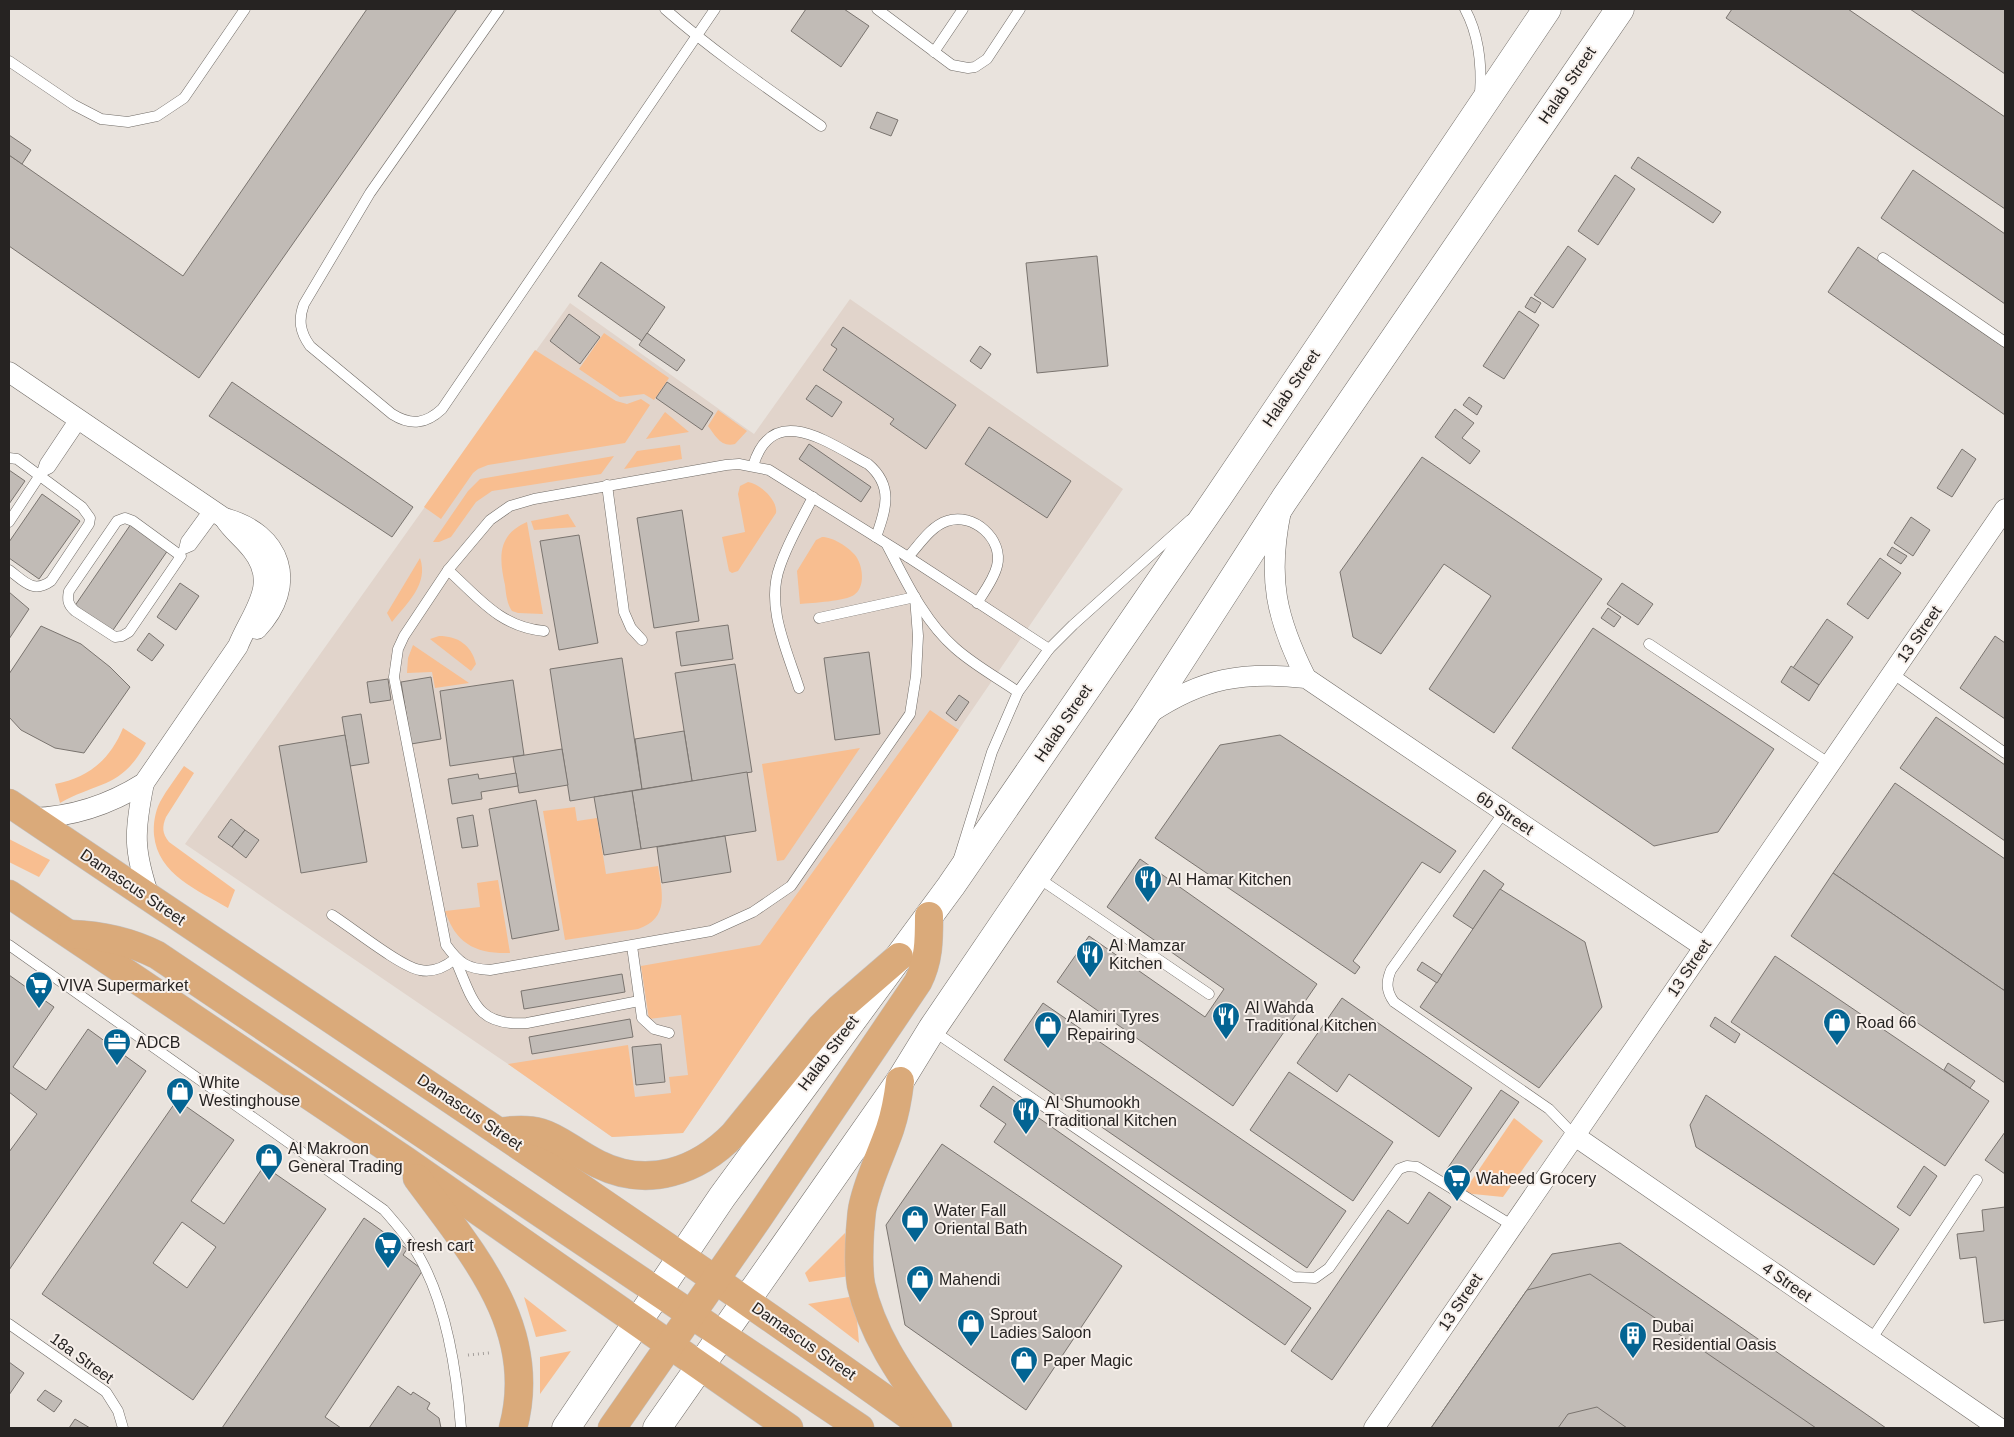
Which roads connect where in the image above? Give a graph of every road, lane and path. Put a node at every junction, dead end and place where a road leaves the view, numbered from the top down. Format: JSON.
{"nodes":[{"id":1,"x":245,"y":9,"type":"edge"},
{"id":2,"x":498,"y":9,"type":"edge"},
{"id":3,"x":665,"y":9,"type":"edge"},
{"id":4,"x":715,"y":9,"type":"edge"},
{"id":5,"x":878,"y":9,"type":"edge"},
{"id":6,"x":963,"y":9,"type":"edge"},
{"id":7,"x":1020,"y":9,"type":"edge"},
{"id":8,"x":1465,"y":9,"type":"edge"},
{"id":9,"x":1547,"y":9,"type":"edge"},
{"id":10,"x":1620,"y":9,"type":"edge"},
{"id":11,"x":696,"y":36,"type":"junction"},
{"id":12,"x":934,"y":52,"type":"junction"},
{"id":13,"x":9,"y":61,"type":"edge"},
{"id":14,"x":1479,"y":110,"type":"junction"},
{"id":15,"x":820,"y":126,"type":"dead end"},
{"id":16,"x":1883,"y":258,"type":"dead end"},
{"id":17,"x":2005,"y":342,"type":"edge"},
{"id":18,"x":9,"y":372,"type":"edge"},
{"id":19,"x":78,"y":420,"type":"junction"},
{"id":20,"x":9,"y":458,"type":"edge"},
{"id":21,"x":753,"y":466,"type":"junction"},
{"id":22,"x":41,"y":474,"type":"junction"},
{"id":23,"x":607,"y":485,"type":"junction"},
{"id":24,"x":813,"y":497,"type":"junction"},
{"id":25,"x":1218,"y":497,"type":"junction"},
{"id":26,"x":1284,"y":500,"type":"junction"},
{"id":27,"x":2005,"y":508,"type":"edge"},
{"id":28,"x":217,"y":512,"type":"junction"},
{"id":29,"x":9,"y":522,"type":"edge"},
{"id":30,"x":876,"y":538,"type":"junction"},
{"id":31,"x":887,"y":544,"type":"junction"},
{"id":32,"x":182,"y":552,"type":"junction"},
{"id":33,"x":908,"y":557,"type":"junction"},
{"id":34,"x":9,"y":570,"type":"edge"},
{"id":35,"x":448,"y":570,"type":"junction"},
{"id":36,"x":914,"y":596,"type":"junction"},
{"id":37,"x":977,"y":603,"type":"junction"},
{"id":38,"x":819,"y":618,"type":"dead end"},
{"id":39,"x":544,"y":631,"type":"dead end"},
{"id":40,"x":642,"y":640,"type":"dead end"},
{"id":41,"x":1649,"y":644,"type":"dead end"},
{"id":42,"x":1049,"y":649,"type":"junction"},
{"id":43,"x":1892,"y":673,"type":"junction"},
{"id":44,"x":1306,"y":678,"type":"junction"},
{"id":45,"x":799,"y":688,"type":"dead end"},
{"id":46,"x":1018,"y":692,"type":"junction"},
{"id":47,"x":1144,"y":717,"type":"junction"},
{"id":48,"x":2005,"y":752,"type":"edge"},
{"id":49,"x":1830,"y":764,"type":"junction"},
{"id":50,"x":144,"y":782,"type":"junction"},
{"id":51,"x":9,"y":803,"type":"edge"},
{"id":52,"x":1504,"y":812,"type":"junction"},
{"id":53,"x":32,"y":818,"type":"junction"},
{"id":54,"x":1036,"y":876,"type":"junction"},
{"id":55,"x":951,"y":886,"type":"junction"},
{"id":56,"x":9,"y":894,"type":"edge"},
{"id":57,"x":150,"y":899,"type":"junction"},
{"id":58,"x":332,"y":915,"type":"dead end"},
{"id":59,"x":929,"y":916,"type":"junction"},
{"id":60,"x":67,"y":934,"type":"junction"},
{"id":61,"x":9,"y":944,"type":"edge"},
{"id":62,"x":632,"y":946,"type":"junction"},
{"id":63,"x":1704,"y":947,"type":"junction"},
{"id":64,"x":900,"y":957,"type":"junction"},
{"id":65,"x":456,"y":959,"type":"junction"},
{"id":66,"x":1209,"y":994,"type":"dead end"},
{"id":67,"x":639,"y":1001,"type":"junction"},
{"id":68,"x":932,"y":1029,"type":"junction"},
{"id":69,"x":669,"y":1033,"type":"dead end"},
{"id":70,"x":900,"y":1081,"type":"junction"},
{"id":71,"x":499,"y":1132,"type":"junction"},
{"id":72,"x":1575,"y":1136,"type":"junction"},
{"id":73,"x":405,"y":1160,"type":"junction"},
{"id":74,"x":1977,"y":1180,"type":"dead end"},
{"id":75,"x":1513,"y":1226,"type":"junction"},
{"id":76,"x":682,"y":1257,"type":"junction"},
{"id":77,"x":716,"y":1280,"type":"junction"},
{"id":78,"x":658,"y":1292,"type":"junction"},
{"id":79,"x":746,"y":1301,"type":"junction"},
{"id":80,"x":692,"y":1315,"type":"junction"},
{"id":81,"x":637,"y":1323,"type":"junction"},
{"id":82,"x":9,"y":1324,"type":"edge"},
{"id":83,"x":723,"y":1335,"type":"junction"},
{"id":84,"x":1871,"y":1340,"type":"junction"},
{"id":85,"x":670,"y":1346,"type":"junction"},
{"id":86,"x":517,"y":1351,"type":"junction"},
{"id":87,"x":453,"y":1357,"type":"junction"},
{"id":88,"x":700,"y":1367,"type":"junction"},
{"id":89,"x":123,"y":1428,"type":"edge"},
{"id":90,"x":461,"y":1428,"type":"edge"},
{"id":91,"x":513,"y":1428,"type":"edge"},
{"id":92,"x":566,"y":1428,"type":"edge"},
{"id":93,"x":612,"y":1428,"type":"edge"},
{"id":94,"x":657,"y":1428,"type":"edge"},
{"id":95,"x":789,"y":1428,"type":"edge"},
{"id":96,"x":860,"y":1428,"type":"edge"},
{"id":97,"x":926,"y":1428,"type":"edge"},
{"id":98,"x":938,"y":1428,"type":"edge"},
{"id":99,"x":1374,"y":1428,"type":"edge"},
{"id":100,"x":1999,"y":1428,"type":"edge"}],
"edges":[{"from":1,"to":13,"type":"lane"},
{"from":2,"to":11,"type":"lane"},
{"from":3,"to":11,"type":"lane"},
{"from":4,"to":11,"type":"lane"},
{"from":5,"to":12,"type":"lane"},
{"from":6,"to":12,"type":"lane"},
{"from":7,"to":12,"type":"lane"},
{"from":8,"to":14,"type":"lane"},
{"from":9,"to":14,"type":"street","name":"Halab Street"},
{"from":10,"to":26,"type":"street","name":"Halab Street"},
{"from":11,"to":15,"type":"lane"},
{"from":14,"to":25,"type":"street","name":"Halab Street"},
{"from":16,"to":17,"type":"lane"},
{"from":18,"to":19,"type":"street"},
{"from":19,"to":22,"type":"lane"},
{"from":19,"to":28,"type":"street"},
{"from":20,"to":22,"type":"lane"},
{"from":21,"to":23,"type":"lane"},
{"from":21,"to":24,"type":"lane"},
{"from":21,"to":30,"type":"lane"},
{"from":22,"to":29,"type":"lane"},
{"from":22,"to":34,"type":"lane"},
{"from":23,"to":35,"type":"lane"},
{"from":23,"to":40,"type":"lane"},
{"from":24,"to":30,"type":"lane"},
{"from":24,"to":45,"type":"lane"},
{"from":25,"to":42,"type":"lane"},
{"from":25,"to":55,"type":"street","name":"Halab Street"},
{"from":26,"to":44,"type":"street","name":"6b Street"},
{"from":26,"to":47,"type":"street","name":"Halab Street"},
{"from":27,"to":43,"type":"street","name":"13 Street"},
{"from":28,"to":32,"type":"lane"},
{"from":28,"to":50,"type":"street"},
{"from":30,"to":31,"type":"lane"},
{"from":31,"to":33,"type":"lane"},
{"from":31,"to":36,"type":"lane"},
{"from":32,"to":32,"type":"lane"},
{"from":33,"to":37,"type":"lane"},
{"from":33,"to":37,"type":"lane"},
{"from":35,"to":39,"type":"lane"},
{"from":35,"to":65,"type":"lane"},
{"from":36,"to":38,"type":"lane"},
{"from":36,"to":46,"type":"lane"},
{"from":36,"to":62,"type":"lane"},
{"from":37,"to":42,"type":"lane"},
{"from":41,"to":49,"type":"lane"},
{"from":42,"to":46,"type":"lane"},
{"from":43,"to":48,"type":"lane"},
{"from":43,"to":49,"type":"street","name":"13 Street"},
{"from":44,"to":47,"type":"street","name":"6b Street"},
{"from":44,"to":52,"type":"street","name":"6b Street"},
{"from":46,"to":55,"type":"lane"},
{"from":47,"to":54,"type":"street","name":"Halab Street"},
{"from":49,"to":63,"type":"street","name":"13 Street"},
{"from":50,"to":53,"type":"street"},
{"from":50,"to":57,"type":"street"},
{"from":51,"to":53,"type":"main road","name":"Damascus Street"},
{"from":52,"to":63,"type":"street","name":"6b Street"},
{"from":52,"to":72,"type":"lane"},
{"from":53,"to":57,"type":"main road","name":"Damascus Street"},
{"from":54,"to":66,"type":"lane"},
{"from":54,"to":68,"type":"street","name":"Halab Street"},
{"from":55,"to":59,"type":"street","name":"Halab Street"},
{"from":56,"to":60,"type":"main road"},
{"from":57,"to":71,"type":"main road","name":"Damascus Street"},
{"from":58,"to":65,"type":"lane"},
{"from":59,"to":64,"type":"street","name":"Halab Street"},
{"from":59,"to":77,"type":"main road"},
{"from":60,"to":73,"type":"main road"},
{"from":60,"to":78,"type":"main road"},
{"from":61,"to":87,"type":"lane"},
{"from":62,"to":65,"type":"lane"},
{"from":62,"to":67,"type":"lane"},
{"from":63,"to":72,"type":"street","name":"13 Street"},
{"from":64,"to":71,"type":"main road"},
{"from":64,"to":76,"type":"street","name":"Halab Street"},
{"from":65,"to":67,"type":"lane"},
{"from":67,"to":69,"type":"lane"},
{"from":68,"to":70,"type":"street","name":"Halab Street"},
{"from":68,"to":75,"type":"lane"},
{"from":70,"to":79,"type":"street","name":"Halab Street"},
{"from":70,"to":98,"type":"main road"},
{"from":71,"to":76,"type":"main road","name":"Damascus Street"},
{"from":72,"to":75,"type":"street","name":"13 Street"},
{"from":72,"to":84,"type":"street","name":"4 Street"},
{"from":73,"to":81,"type":"main road"},
{"from":73,"to":86,"type":"main road"},
{"from":74,"to":84,"type":"lane"},
{"from":75,"to":99,"type":"street","name":"13 Street"},
{"from":76,"to":77,"type":"main road","name":"Damascus Street"},
{"from":76,"to":78,"type":"street","name":"Halab Street"},
{"from":77,"to":79,"type":"main road","name":"Damascus Street"},
{"from":77,"to":80,"type":"main road"},
{"from":78,"to":80,"type":"main road"},
{"from":78,"to":81,"type":"street","name":"Halab Street"},
{"from":79,"to":83,"type":"street","name":"Halab Street"},
{"from":79,"to":97,"type":"main road","name":"Damascus Street"},
{"from":80,"to":83,"type":"main road"},
{"from":80,"to":85,"type":"main road"},
{"from":81,"to":85,"type":"main road"},
{"from":81,"to":92,"type":"street","name":"Halab Street"},
{"from":82,"to":89,"type":"lane","name":"18a Street"},
{"from":83,"to":88,"type":"street","name":"Halab Street"},
{"from":83,"to":96,"type":"main road"},
{"from":84,"to":100,"type":"street","name":"4 Street"},
{"from":85,"to":88,"type":"main road"},
{"from":85,"to":93,"type":"main road"},
{"from":86,"to":87,"type":"path"},
{"from":86,"to":91,"type":"main road"},
{"from":87,"to":90,"type":"lane"},
{"from":88,"to":94,"type":"street","name":"Halab Street"},
{"from":88,"to":95,"type":"main road"}]}
